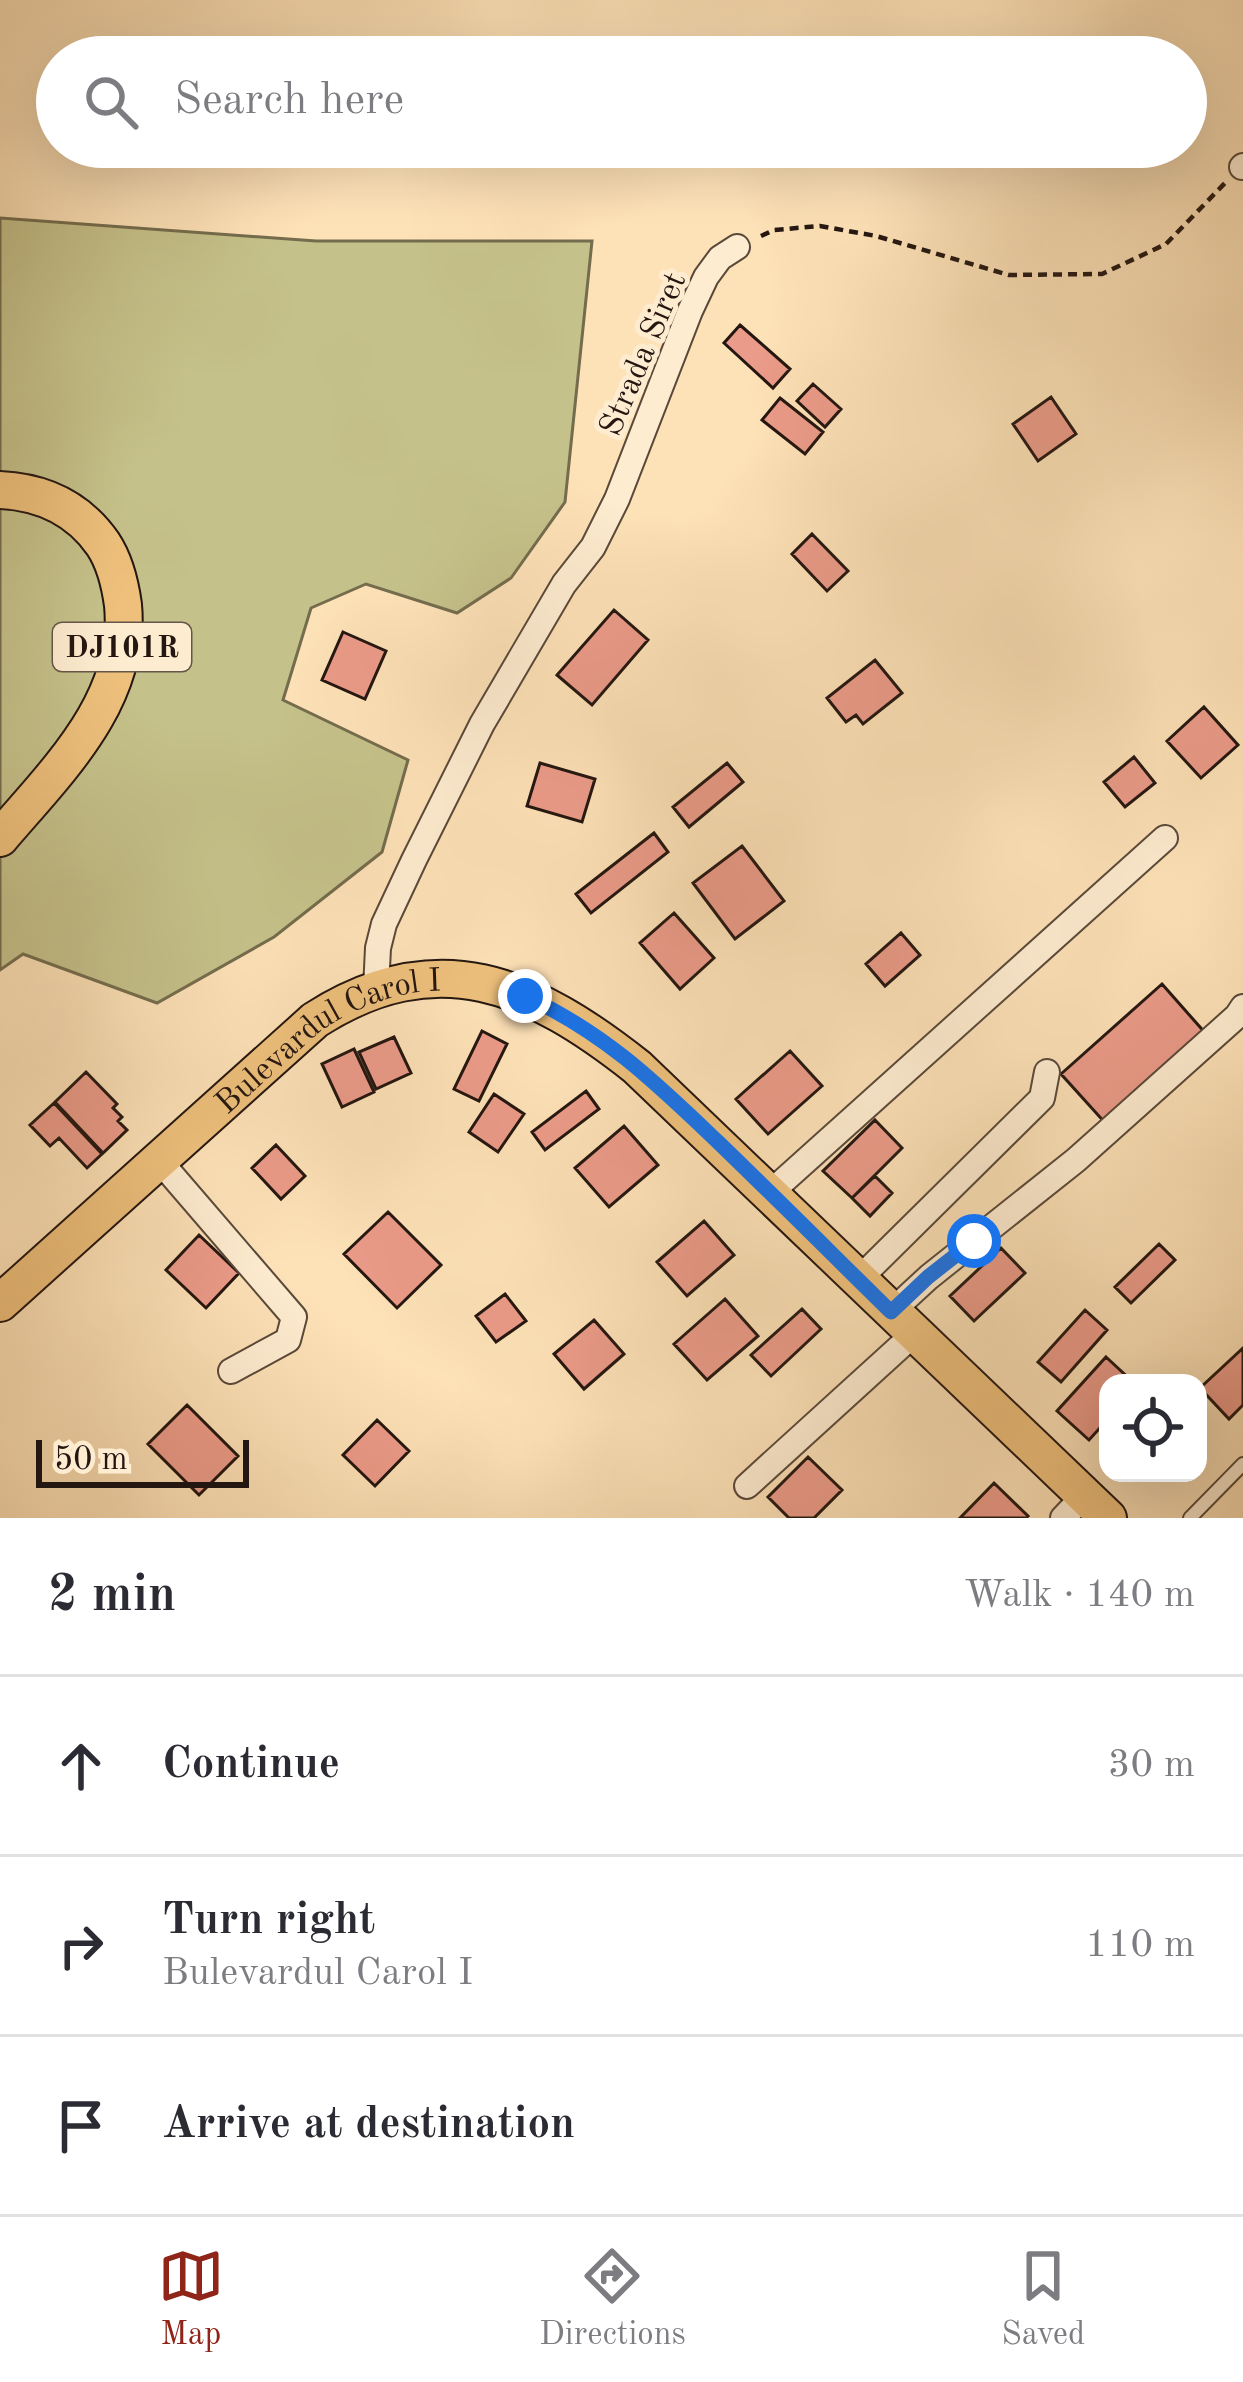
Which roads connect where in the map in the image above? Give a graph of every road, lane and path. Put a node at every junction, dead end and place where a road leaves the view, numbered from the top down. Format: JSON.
{"nodes":[{"id":1,"x":1242,"y":166,"type":"edge"},
{"id":2,"x":737,"y":247,"type":"joint"},
{"id":3,"x":0,"y":490,"type":"edge"},
{"id":4,"x":0,"y":838,"type":"edge"},
{"id":5,"x":1165,"y":838,"type":"dead end"},
{"id":6,"x":376,"y":989,"type":"junction"},
{"id":7,"x":1243,"y":1007,"type":"edge"},
{"id":8,"x":1047,"y":1072,"type":"dead end"},
{"id":9,"x":158,"y":1159,"type":"junction"},
{"id":10,"x":771,"y":1192,"type":"junction"},
{"id":11,"x":858,"y":1280,"type":"junction"},
{"id":12,"x":0,"y":1303,"type":"edge"},
{"id":13,"x":902,"y":1323,"type":"junction"},
{"id":14,"x":231,"y":1371,"type":"dead end"},
{"id":15,"x":1243,"y":1464,"type":"edge"},
{"id":16,"x":747,"y":1486,"type":"dead end"},
{"id":17,"x":1085,"y":1511,"type":"edge"},
{"id":18,"x":1190,"y":1518,"type":"edge"}],
"edges":[{"from":1,"to":2,"type":"path"},
{"from":2,"to":6,"type":"street","name":"Strada Siret"},
{"from":3,"to":4,"type":"main road","number":"DJ101R"},
{"from":5,"to":10,"type":"street"},
{"from":6,"to":9,"type":"main road","name":"Bulevardul Carol I"},
{"from":6,"to":10,"type":"main road","name":"Bulevardul Carol I"},
{"from":7,"to":13,"type":"street"},
{"from":8,"to":11,"type":"street"},
{"from":9,"to":12,"type":"main road","name":"Bulevardul Carol I"},
{"from":9,"to":14,"type":"street"},
{"from":10,"to":11,"type":"main road","name":"Bulevardul Carol I"},
{"from":11,"to":13,"type":"main road","name":"Bulevardul Carol I"},
{"from":13,"to":16,"type":"street"},
{"from":13,"to":17,"type":"main road","name":"Bulevardul Carol I"},
{"from":15,"to":18,"type":"lane"}]}
